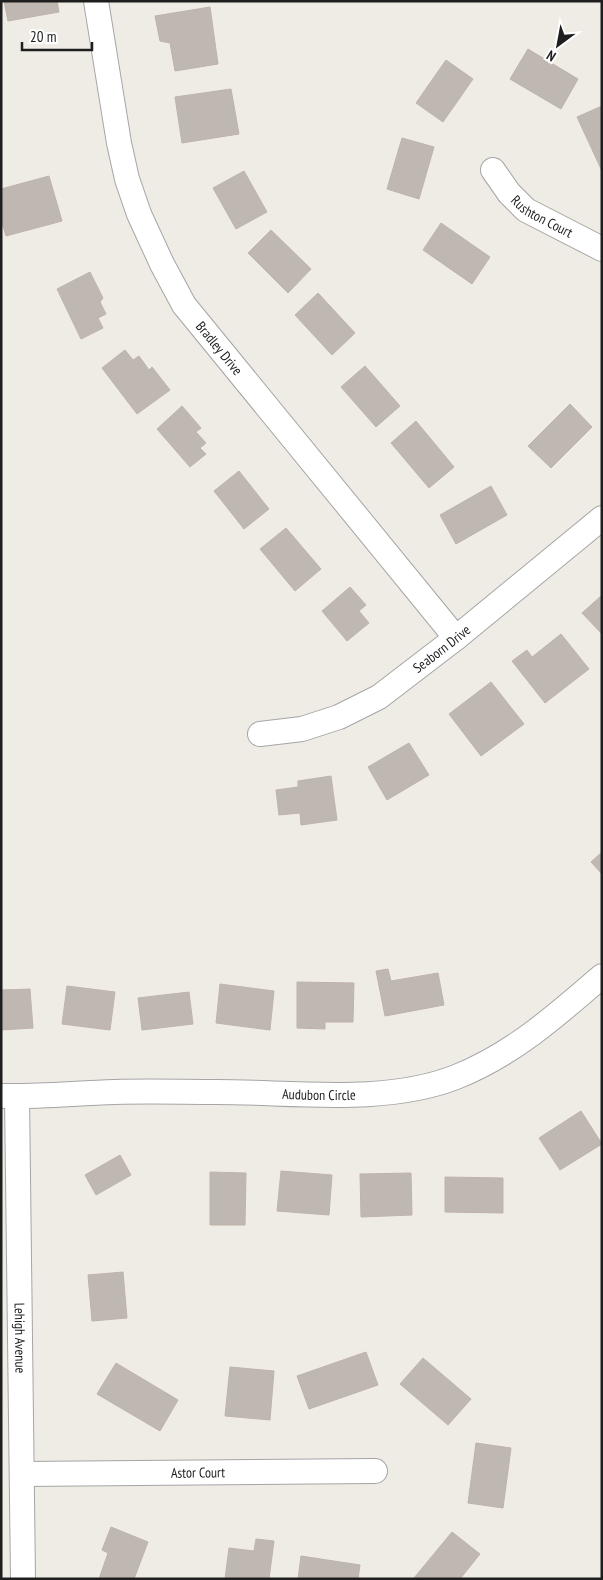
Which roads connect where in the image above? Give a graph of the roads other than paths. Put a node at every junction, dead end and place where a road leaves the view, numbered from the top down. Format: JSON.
{"nodes":[{"id":1,"x":96,"y":1,"type":"edge"},
{"id":2,"x":494,"y":170,"type":"dead end"},
{"id":3,"x":602,"y":249,"type":"edge"},
{"id":4,"x":602,"y":518,"type":"edge"},
{"id":5,"x":456,"y":638,"type":"junction"},
{"id":6,"x":260,"y":734,"type":"dead end"},
{"id":7,"x":602,"y":976,"type":"edge"},
{"id":8,"x":9,"y":1096,"type":"edge"},
{"id":9,"x":375,"y":1470,"type":"dead end"},
{"id":10,"x":22,"y":1474,"type":"junction"},
{"id":11,"x":23,"y":1579,"type":"edge"}],
"edges":[{"from":1,"to":5,"type":"street","name":"Bradley Drive"},
{"from":2,"to":3,"type":"street","name":"Rushton Court"},
{"from":4,"to":5,"type":"street","name":"Seaborn Drive"},
{"from":5,"to":6,"type":"street","name":"Seaborn Drive"},
{"from":7,"to":8,"type":"street","name":"Audubon Circle"},
{"from":8,"to":10,"type":"street","name":"Lehigh Avenue"},
{"from":9,"to":10,"type":"street","name":"Astor Court"},
{"from":10,"to":11,"type":"street","name":"Lehigh Avenue"}]}
